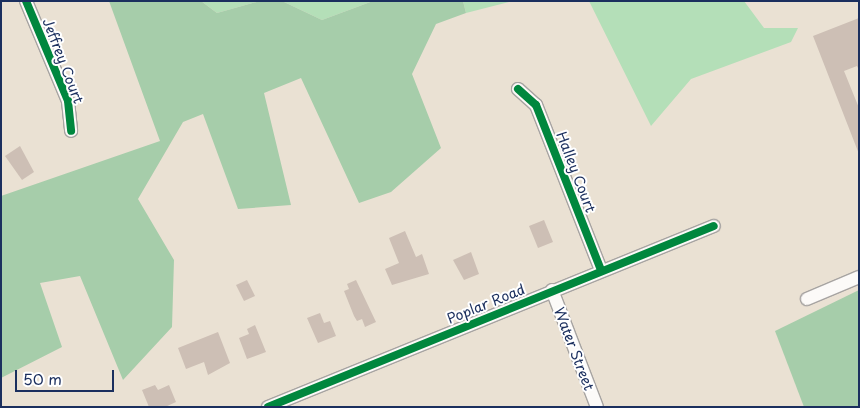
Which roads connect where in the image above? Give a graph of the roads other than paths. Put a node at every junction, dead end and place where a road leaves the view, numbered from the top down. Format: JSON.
{"nodes":[{"id":1,"x":26,"y":1,"type":"edge"},
{"id":2,"x":518,"y":89,"type":"dead end"},
{"id":3,"x":71,"y":131,"type":"dead end"},
{"id":4,"x":714,"y":226,"type":"dead end"},
{"id":5,"x":601,"y":270,"type":"junction"},
{"id":6,"x":859,"y":278,"type":"edge"},
{"id":7,"x":552,"y":290,"type":"junction"},
{"id":8,"x":807,"y":299,"type":"dead end"},
{"id":9,"x":268,"y":407,"type":"edge"},
{"id":10,"x":596,"y":407,"type":"edge"}],
"edges":[{"from":1,"to":3,"type":"street","name":"Jeffrey Court"},
{"from":2,"to":5,"type":"street","name":"Halley Court"},
{"from":4,"to":5,"type":"street","name":"Poplar Road"},
{"from":5,"to":7,"type":"street","name":"Poplar Road"},
{"from":6,"to":8,"type":"street"},
{"from":7,"to":9,"type":"street","name":"Poplar Road"},
{"from":7,"to":10,"type":"street","name":"Water Street"}]}
